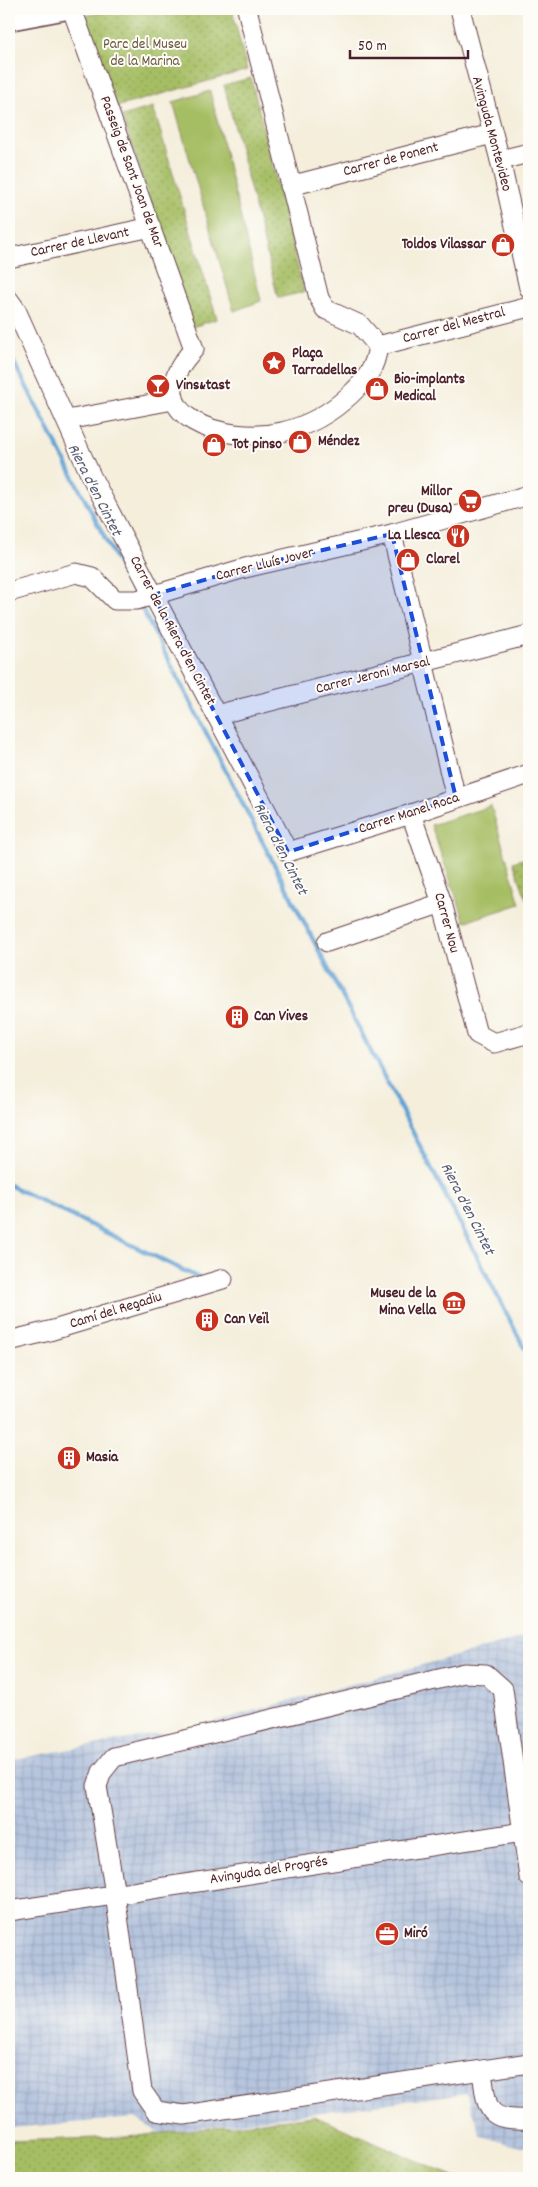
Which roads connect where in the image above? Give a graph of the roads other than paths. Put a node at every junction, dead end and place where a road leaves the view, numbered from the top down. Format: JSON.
{"nodes":[{"id":1,"x":62,"y":9,"type":"edge"},
{"id":2,"x":72,"y":9,"type":"edge"},
{"id":3,"x":247,"y":9,"type":"edge"},
{"id":4,"x":460,"y":9,"type":"edge"},
{"id":5,"x":9,"y":19,"type":"edge"},
{"id":6,"x":492,"y":134,"type":"junction"},
{"id":7,"x":529,"y":153,"type":"edge"},
{"id":8,"x":500,"y":160,"type":"junction"},
{"id":9,"x":290,"y":186,"type":"junction"},
{"id":10,"x":152,"y":227,"type":"junction"},
{"id":11,"x":9,"y":258,"type":"edge"},
{"id":12,"x":529,"y":288,"type":"edge"},
{"id":13,"x":9,"y":300,"type":"edge"},
{"id":14,"x":529,"y":307,"type":"edge"},
{"id":15,"x":378,"y":346,"type":"junction"},
{"id":16,"x":173,"y":400,"type":"junction"},
{"id":17,"x":67,"y":420,"type":"junction"},
{"id":18,"x":529,"y":495,"type":"edge"},
{"id":19,"x":392,"y":534,"type":"junction"},
{"id":20,"x":9,"y":592,"type":"edge"},
{"id":21,"x":153,"y":595,"type":"junction"},
{"id":22,"x":529,"y":635,"type":"edge"},
{"id":23,"x":423,"y":664,"type":"junction"},
{"id":24,"x":216,"y":716,"type":"junction"},
{"id":25,"x":529,"y":774,"type":"edge"},
{"id":26,"x":456,"y":798,"type":"junction"},
{"id":27,"x":411,"y":814,"type":"junction"},
{"id":28,"x":288,"y":852,"type":"joint"},
{"id":29,"x":442,"y":903,"type":"junction"},
{"id":30,"x":327,"y":942,"type":"dead end"},
{"id":31,"x":529,"y":1033,"type":"edge"},
{"id":32,"x":223,"y":1279,"type":"dead end"},
{"id":33,"x":9,"y":1341,"type":"edge"},
{"id":34,"x":526,"y":1832,"type":"edge"},
{"id":35,"x":529,"y":1877,"type":"edge"},
{"id":36,"x":115,"y":1894,"type":"junction"},
{"id":37,"x":9,"y":1912,"type":"edge"},
{"id":38,"x":529,"y":2063,"type":"edge"},
{"id":39,"x":482,"y":2071,"type":"junction"},
{"id":40,"x":529,"y":2118,"type":"edge"}],
"edges":[{"from":1,"to":5,"type":"street"},
{"from":2,"to":10,"type":"street","name":"Passeig de Sant Joan de Mar"},
{"from":3,"to":9,"type":"street"},
{"from":4,"to":6,"type":"street","name":"Avinguda Montevideo"},
{"from":6,"to":8,"type":"street","name":"Avinguda Montevideo"},
{"from":6,"to":9,"type":"street","name":"Carrer de Ponent"},
{"from":7,"to":8,"type":"street"},
{"from":8,"to":12,"type":"street","name":"Avinguda Montevideo"},
{"from":9,"to":15,"type":"street"},
{"from":10,"to":11,"type":"street","name":"Carrer de Llevant"},
{"from":10,"to":16,"type":"street","name":"Passeig de Sant Joan de Mar"},
{"from":13,"to":17,"type":"street","name":"Carrer de la Riera d'en Cintet"},
{"from":14,"to":15,"type":"street","name":"Carrer del Mestral"},
{"from":15,"to":16,"type":"street"},
{"from":16,"to":17,"type":"street"},
{"from":17,"to":21,"type":"street","name":"Carrer de la Riera d'en Cintet"},
{"from":18,"to":19,"type":"street","name":"Carrer Lluís Jover"},
{"from":19,"to":21,"type":"street","name":"Carrer Lluís Jover"},
{"from":19,"to":23,"type":"street"},
{"from":20,"to":21,"type":"street","name":"Carrer Lluís Jover"},
{"from":21,"to":24,"type":"street","name":"Carrer de la Riera d'en Cintet"},
{"from":22,"to":23,"type":"street","name":"Carrer Jeroni Marsal"},
{"from":23,"to":24,"type":"street","name":"Carrer Jeroni Marsal"},
{"from":23,"to":26,"type":"street"},
{"from":24,"to":28,"type":"street","name":"Carrer de la Riera d'en Cintet"},
{"from":25,"to":26,"type":"street","name":"Carrer Manel Roca"},
{"from":26,"to":27,"type":"street","name":"Carrer Manel Roca"},
{"from":27,"to":28,"type":"street","name":"Carrer Manel Roca"},
{"from":27,"to":29,"type":"street","name":"Carrer Nou"},
{"from":29,"to":30,"type":"street"},
{"from":29,"to":31,"type":"street","name":"Carrer Nou"},
{"from":32,"to":33,"type":"street","name":"Camí del Regadiu"},
{"from":34,"to":35,"type":"street"},
{"from":34,"to":36,"type":"street","name":"Avinguda del Progrés"},
{"from":34,"to":36,"type":"street"},
{"from":36,"to":37,"type":"street","name":"Avinguda del Progrés"},
{"from":36,"to":39,"type":"street"},
{"from":38,"to":39,"type":"street"},
{"from":39,"to":40,"type":"street"}]}
